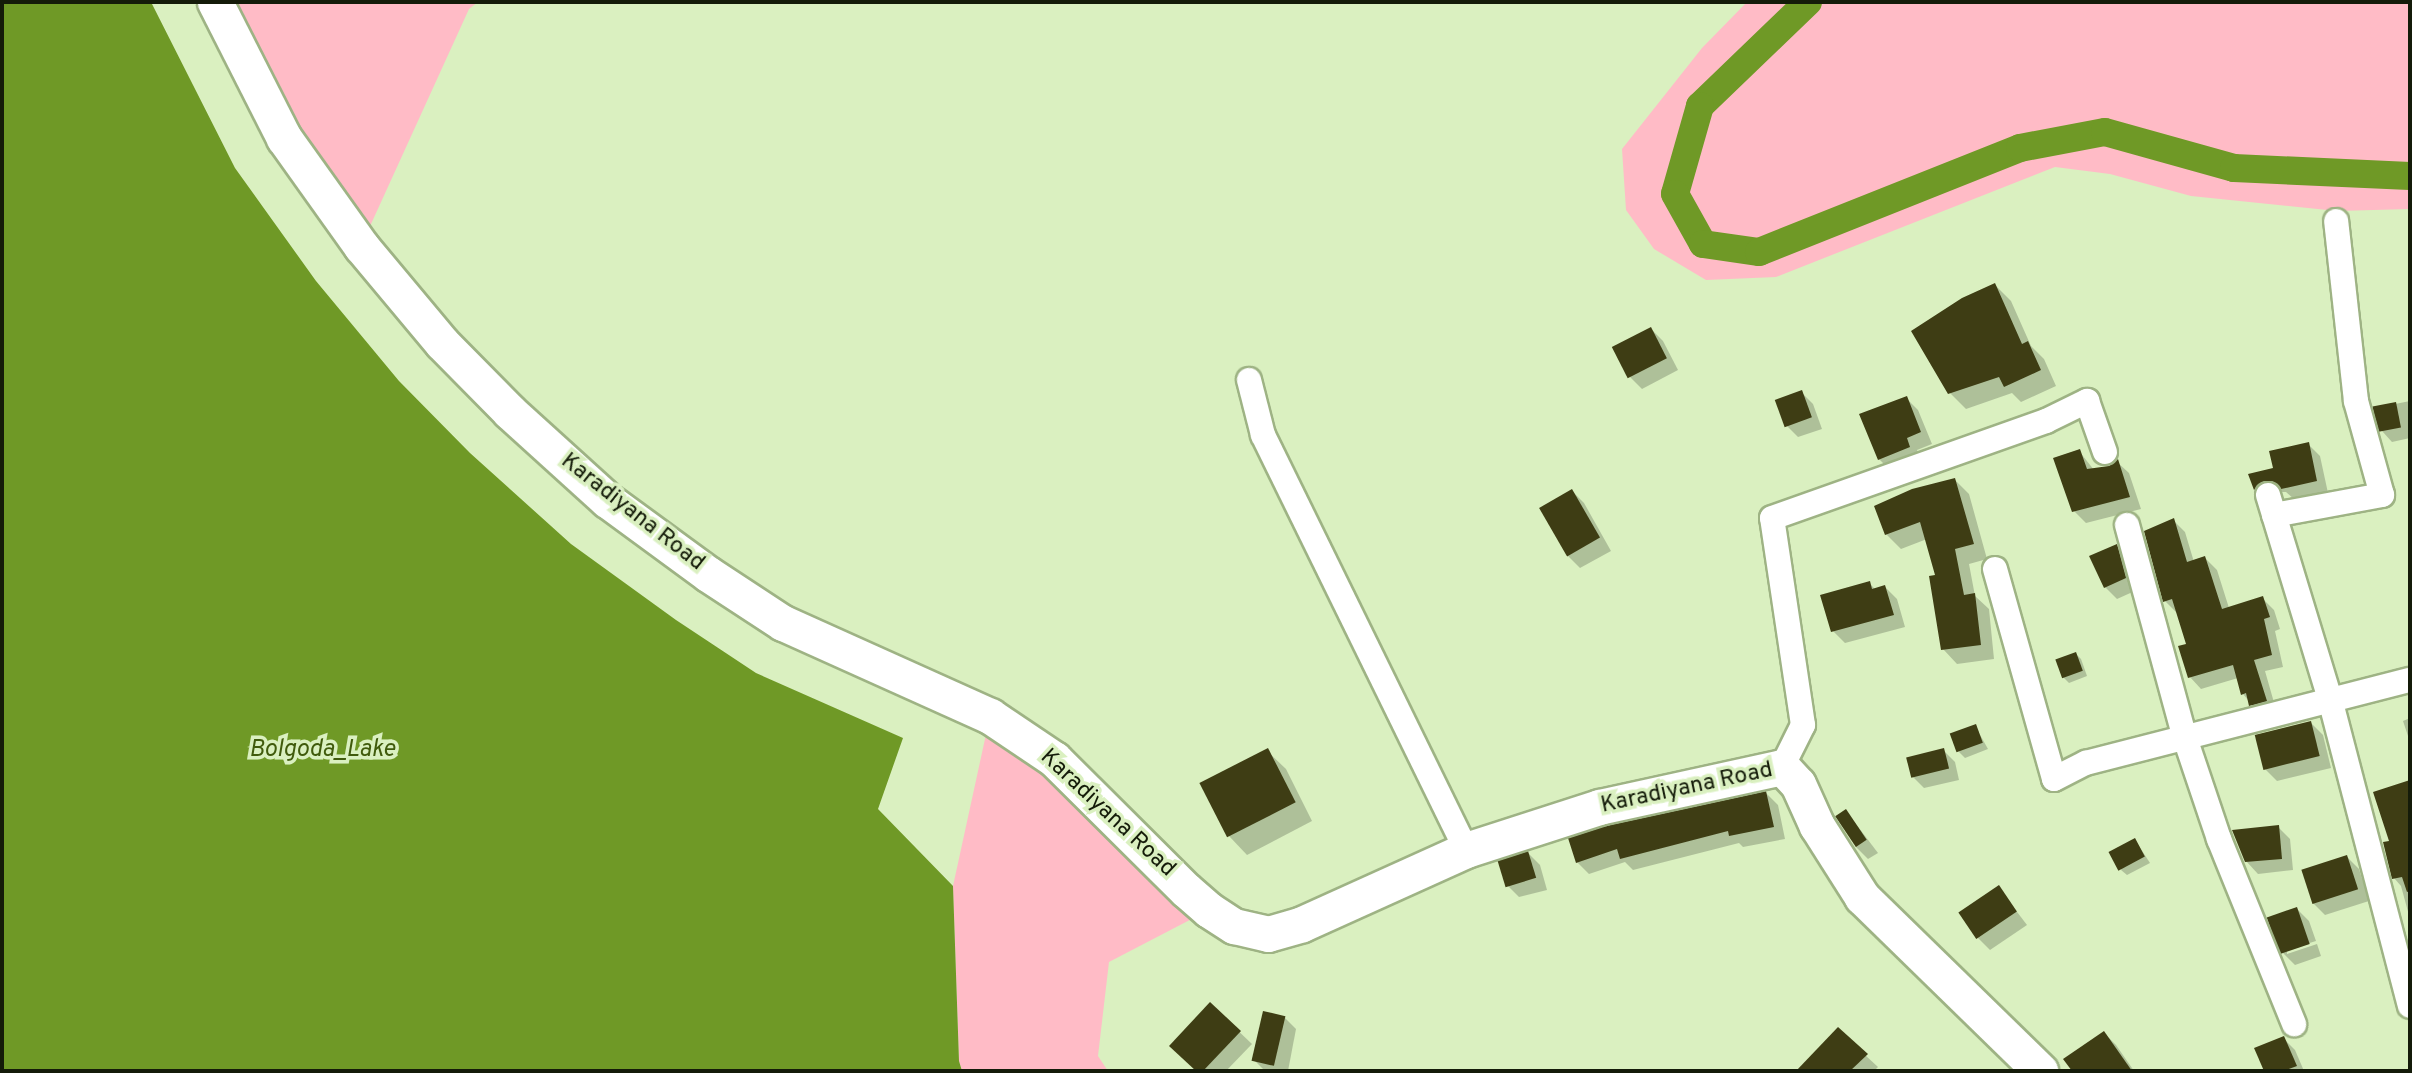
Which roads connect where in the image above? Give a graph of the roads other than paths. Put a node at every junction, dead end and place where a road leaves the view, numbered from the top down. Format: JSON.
{"nodes":[{"id":1,"x":215,"y":2,"type":"edge"},
{"id":2,"x":2336,"y":221,"type":"dead end"},
{"id":3,"x":1249,"y":380,"type":"dead end"},
{"id":4,"x":2105,"y":452,"type":"dead end"},
{"id":5,"x":2127,"y":525,"type":"dead end"},
{"id":6,"x":1994,"y":569,"type":"dead end"},
{"id":7,"x":2410,"y":680,"type":"edge"},
{"id":8,"x":2330,"y":699,"type":"junction"},
{"id":9,"x":2185,"y":738,"type":"junction"},
{"id":10,"x":1782,"y":767,"type":"junction"},
{"id":11,"x":1466,"y":850,"type":"junction"},
{"id":12,"x":2410,"y":1006,"type":"edge"},
{"id":13,"x":2294,"y":1024,"type":"dead end"},
{"id":14,"x":2040,"y":1071,"type":"edge"}],
"edges":[{"from":1,"to":11,"type":"street","name":"Karadiyana Road"},
{"from":2,"to":8,"type":"street"},
{"from":3,"to":11,"type":"street"},
{"from":4,"to":10,"type":"street"},
{"from":5,"to":9,"type":"street"},
{"from":6,"to":9,"type":"street"},
{"from":7,"to":8,"type":"street"},
{"from":8,"to":9,"type":"street"},
{"from":8,"to":12,"type":"street"},
{"from":9,"to":13,"type":"street"},
{"from":10,"to":11,"type":"street","name":"Karadiyana Road"},
{"from":10,"to":14,"type":"street","name":"Karadiyana Road"}]}
